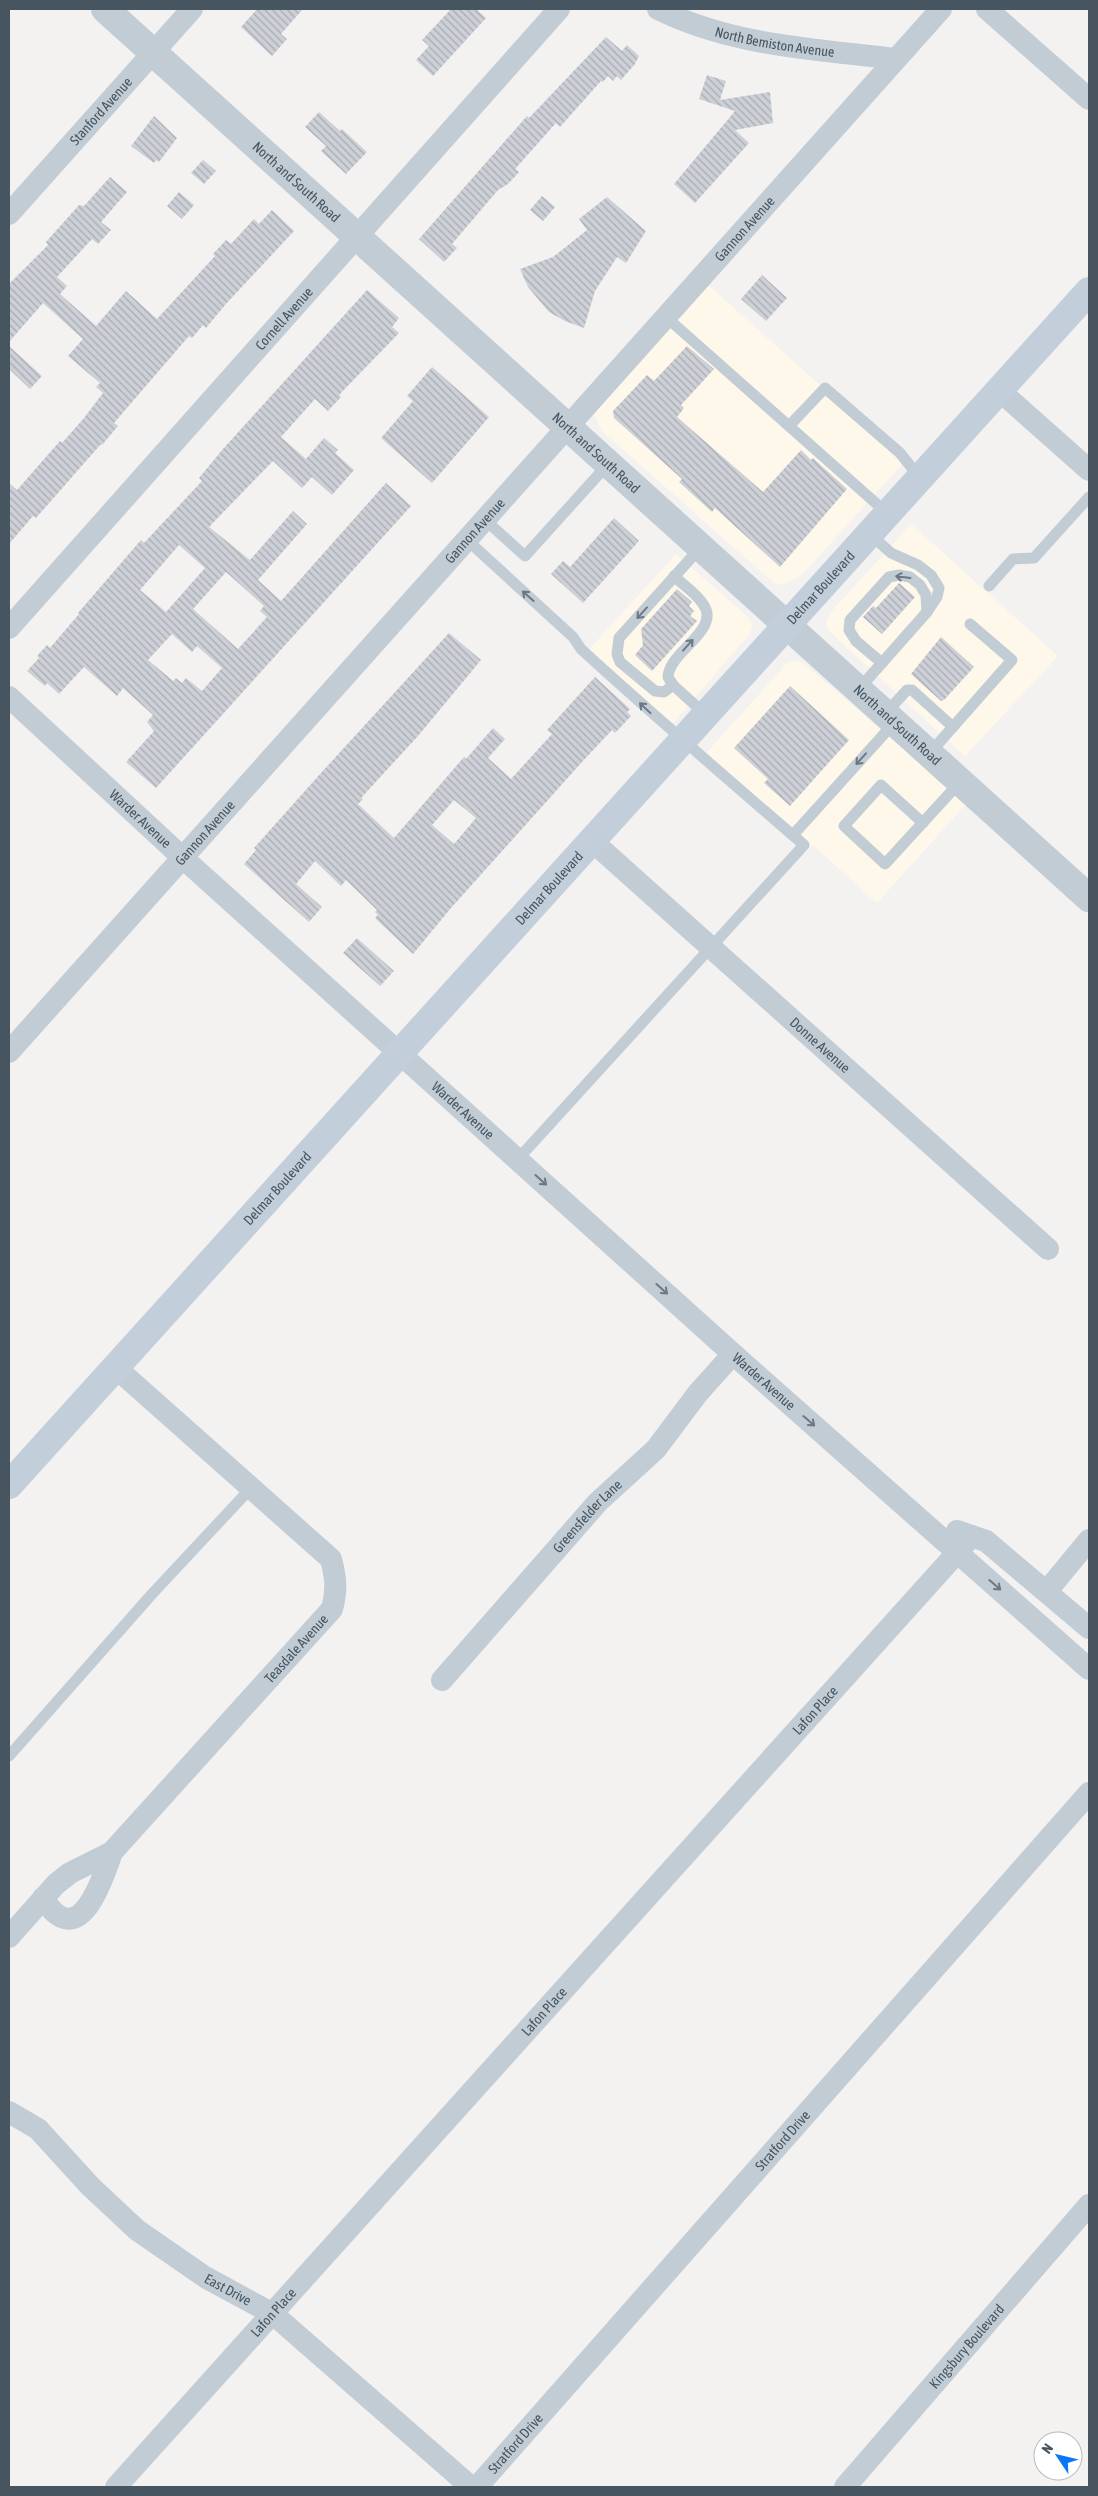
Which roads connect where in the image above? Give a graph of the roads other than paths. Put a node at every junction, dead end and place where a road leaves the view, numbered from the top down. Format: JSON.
{"nodes":[{"id":1,"x":105,"y":9,"type":"edge"},
{"id":2,"x":192,"y":9,"type":"edge"},
{"id":3,"x":559,"y":9,"type":"edge"},
{"id":4,"x":658,"y":9,"type":"edge"},
{"id":5,"x":941,"y":9,"type":"edge"},
{"id":6,"x":987,"y":9,"type":"edge"},
{"id":7,"x":153,"y":52,"type":"junction"},
{"id":8,"x":896,"y":59,"type":"junction"},
{"id":9,"x":1089,"y":99,"type":"edge"},
{"id":10,"x":9,"y":214,"type":"edge"},
{"id":11,"x":357,"y":236,"type":"junction"},
{"id":12,"x":1089,"y":291,"type":"edge"},
{"id":13,"x":665,"y":316,"type":"junction"},
{"id":14,"x":1000,"y":391,"type":"junction"},
{"id":15,"x":567,"y":426,"type":"junction"},
{"id":16,"x":789,"y":426,"type":"junction"},
{"id":17,"x":609,"y":463,"type":"junction"},
{"id":18,"x":1089,"y":470,"type":"edge"},
{"id":19,"x":920,"y":478,"type":"junction"},
{"id":20,"x":1089,"y":497,"type":"edge"},
{"id":21,"x":484,"y":519,"type":"junction"},
{"id":22,"x":878,"y":523,"type":"junction"},
{"id":23,"x":466,"y":539,"type":"junction"},
{"id":24,"x":701,"y":547,"type":"junction"},
{"id":25,"x":674,"y":576,"type":"junction"},
{"id":26,"x":989,"y":586,"type":"dead end"},
{"id":27,"x":927,"y":612,"type":"junction"},
{"id":28,"x":785,"y":624,"type":"junction"},
{"id":29,"x":970,"y":624,"type":"dead end"},
{"id":30,"x":9,"y":628,"type":"edge"},
{"id":31,"x":882,"y":663,"type":"junction"},
{"id":32,"x":673,"y":686,"type":"junction"},
{"id":33,"x":858,"y":690,"type":"junction"},
{"id":34,"x":9,"y":696,"type":"edge"},
{"id":35,"x":705,"y":714,"type":"junction"},
{"id":36,"x":889,"y":719,"type":"junction"},
{"id":37,"x":953,"y":727,"type":"junction"},
{"id":38,"x":683,"y":739,"type":"junction"},
{"id":39,"x":929,"y":754,"type":"junction"},
{"id":40,"x":960,"y":782,"type":"junction"},
{"id":41,"x":923,"y":823,"type":"junction"},
{"id":42,"x":793,"y":836,"type":"junction"},
{"id":43,"x":592,"y":841,"type":"junction"},
{"id":44,"x":183,"y":858,"type":"junction"},
{"id":45,"x":1089,"y":898,"type":"edge"},
{"id":46,"x":711,"y":948,"type":"junction"},
{"id":47,"x":9,"y":1052,"type":"edge"},
{"id":48,"x":401,"y":1054,"type":"junction"},
{"id":49,"x":518,"y":1160,"type":"junction"},
{"id":50,"x":1048,"y":1249,"type":"dead end"},
{"id":51,"x":733,"y":1354,"type":"junction"},
{"id":52,"x":115,"y":1367,"type":"junction"},
{"id":53,"x":9,"y":1485,"type":"edge"},
{"id":54,"x":251,"y":1488,"type":"junction"},
{"id":55,"x":1089,"y":1540,"type":"edge"},
{"id":56,"x":965,"y":1544,"type":"junction"},
{"id":57,"x":1047,"y":1590,"type":"junction"},
{"id":58,"x":1089,"y":1628,"type":"edge"},
{"id":59,"x":1089,"y":1669,"type":"edge"},
{"id":60,"x":442,"y":1680,"type":"dead end"},
{"id":61,"x":9,"y":1756,"type":"edge"},
{"id":62,"x":1089,"y":1793,"type":"edge"},
{"id":63,"x":112,"y":1852,"type":"junction"},
{"id":64,"x":43,"y":1898,"type":"junction"},
{"id":65,"x":9,"y":1937,"type":"edge"},
{"id":66,"x":9,"y":2112,"type":"edge"},
{"id":67,"x":1089,"y":2205,"type":"edge"},
{"id":68,"x":273,"y":2314,"type":"junction"},
{"id":69,"x":116,"y":2487,"type":"edge"},
{"id":70,"x":471,"y":2487,"type":"edge"},
{"id":71,"x":477,"y":2487,"type":"edge"},
{"id":72,"x":845,"y":2487,"type":"edge"}],
"edges":[{"from":1,"to":7,"type":"street","name":"North and South Road"},
{"from":2,"to":7,"type":"street","name":"Stanford Avenue"},
{"from":3,"to":11,"type":"street","name":"Cornell Avenue"},
{"from":4,"to":8,"type":"street","name":"North Bemiston Avenue"},
{"from":5,"to":8,"type":"street","name":"Gannon Avenue"},
{"from":6,"to":9,"type":"street"},
{"from":7,"to":10,"type":"street","name":"Stanford Avenue"},
{"from":7,"to":11,"type":"street","name":"North and South Road"},
{"from":8,"to":13,"type":"street","name":"Gannon Avenue"},
{"from":11,"to":15,"type":"street","name":"North and South Road"},
{"from":11,"to":30,"type":"street","name":"Cornell Avenue"},
{"from":12,"to":14,"type":"main road","name":"Delmar Boulevard"},
{"from":13,"to":15,"type":"street","name":"Gannon Avenue"},
{"from":13,"to":16,"type":"lane"},
{"from":14,"to":18,"type":"street"},
{"from":14,"to":19,"type":"main road","name":"Delmar Boulevard"},
{"from":15,"to":17,"type":"street","name":"North and South Road"},
{"from":15,"to":21,"type":"street","name":"Gannon Avenue"},
{"from":16,"to":19,"type":"lane"},
{"from":16,"to":22,"type":"lane"},
{"from":17,"to":21,"type":"lane"},
{"from":17,"to":24,"type":"street","name":"North and South Road"},
{"from":19,"to":22,"type":"main road","name":"Delmar Boulevard"},
{"from":20,"to":26,"type":"lane"},
{"from":21,"to":23,"type":"street","name":"Gannon Avenue"},
{"from":22,"to":27,"type":"lane"},
{"from":22,"to":28,"type":"main road","name":"Delmar Boulevard"},
{"from":38,"to":23,"type":"lane","one_way":true},
{"from":23,"to":44,"type":"street","name":"Gannon Avenue"},
{"from":24,"to":25,"type":"lane"},
{"from":24,"to":28,"type":"street","name":"North and South Road"},
{"from":32,"to":25,"type":"lane","one_way":true},
{"from":25,"to":32,"type":"lane","one_way":true},
{"from":27,"to":31,"type":"lane"},
{"from":27,"to":31,"type":"lane","one_way":true},
{"from":28,"to":33,"type":"street","name":"North and South Road"},
{"from":28,"to":35,"type":"main road","name":"Delmar Boulevard"},
{"from":29,"to":37,"type":"lane"},
{"from":31,"to":33,"type":"lane"},
{"from":32,"to":35,"type":"lane"},
{"from":33,"to":36,"type":"street","name":"North and South Road"},
{"from":34,"to":44,"type":"street","name":"Warder Avenue"},
{"from":35,"to":38,"type":"main road","name":"Delmar Boulevard"},
{"from":36,"to":37,"type":"lane"},
{"from":36,"to":39,"type":"street","name":"North and South Road"},
{"from":36,"to":42,"type":"lane","one_way":true},
{"from":37,"to":39,"type":"lane"},
{"from":38,"to":42,"type":"lane"},
{"from":38,"to":43,"type":"main road","name":"Delmar Boulevard"},
{"from":39,"to":40,"type":"street","name":"North and South Road"},
{"from":40,"to":41,"type":"lane"},
{"from":40,"to":45,"type":"street","name":"North and South Road"},
{"from":41,"to":41,"type":"lane"},
{"from":42,"to":46,"type":"lane"},
{"from":43,"to":46,"type":"street","name":"Donne Avenue"},
{"from":43,"to":48,"type":"main road","name":"Delmar Boulevard"},
{"from":44,"to":47,"type":"street","name":"Gannon Avenue"},
{"from":44,"to":48,"type":"street","name":"Warder Avenue"},
{"from":46,"to":49,"type":"lane"},
{"from":46,"to":50,"type":"street","name":"Donne Avenue"},
{"from":48,"to":49,"type":"street","name":"Warder Avenue"},
{"from":48,"to":52,"type":"main road","name":"Delmar Boulevard"},
{"from":49,"to":51,"type":"street","name":"Warder Avenue","one_way":true},
{"from":51,"to":56,"type":"street","name":"Warder Avenue","one_way":true},
{"from":51,"to":60,"type":"street","name":"Greensfelder Lane"},
{"from":52,"to":53,"type":"main road","name":"Delmar Boulevard"},
{"from":52,"to":54,"type":"street","name":"Teasdale Avenue"},
{"from":54,"to":61,"type":"lane"},
{"from":54,"to":63,"type":"street","name":"Teasdale Avenue"},
{"from":55,"to":57,"type":"street"},
{"from":56,"to":57,"type":"street"},
{"from":56,"to":59,"type":"street","one_way":true},
{"from":56,"to":68,"type":"street","name":"Lafon Place"},
{"from":57,"to":58,"type":"street"},
{"from":62,"to":71,"type":"street","name":"Stratford Drive"},
{"from":63,"to":64,"type":"street","name":"Teasdale Avenue"},
{"from":63,"to":64,"type":"street","name":"Teasdale Avenue"},
{"from":64,"to":65,"type":"street","name":"Teasdale Avenue"},
{"from":66,"to":68,"type":"street","name":"East Drive"},
{"from":67,"to":72,"type":"street","name":"Kingsbury Boulevard"},
{"from":68,"to":69,"type":"street","name":"Lafon Place"},
{"from":68,"to":70,"type":"street","name":"East Drive"}]}
